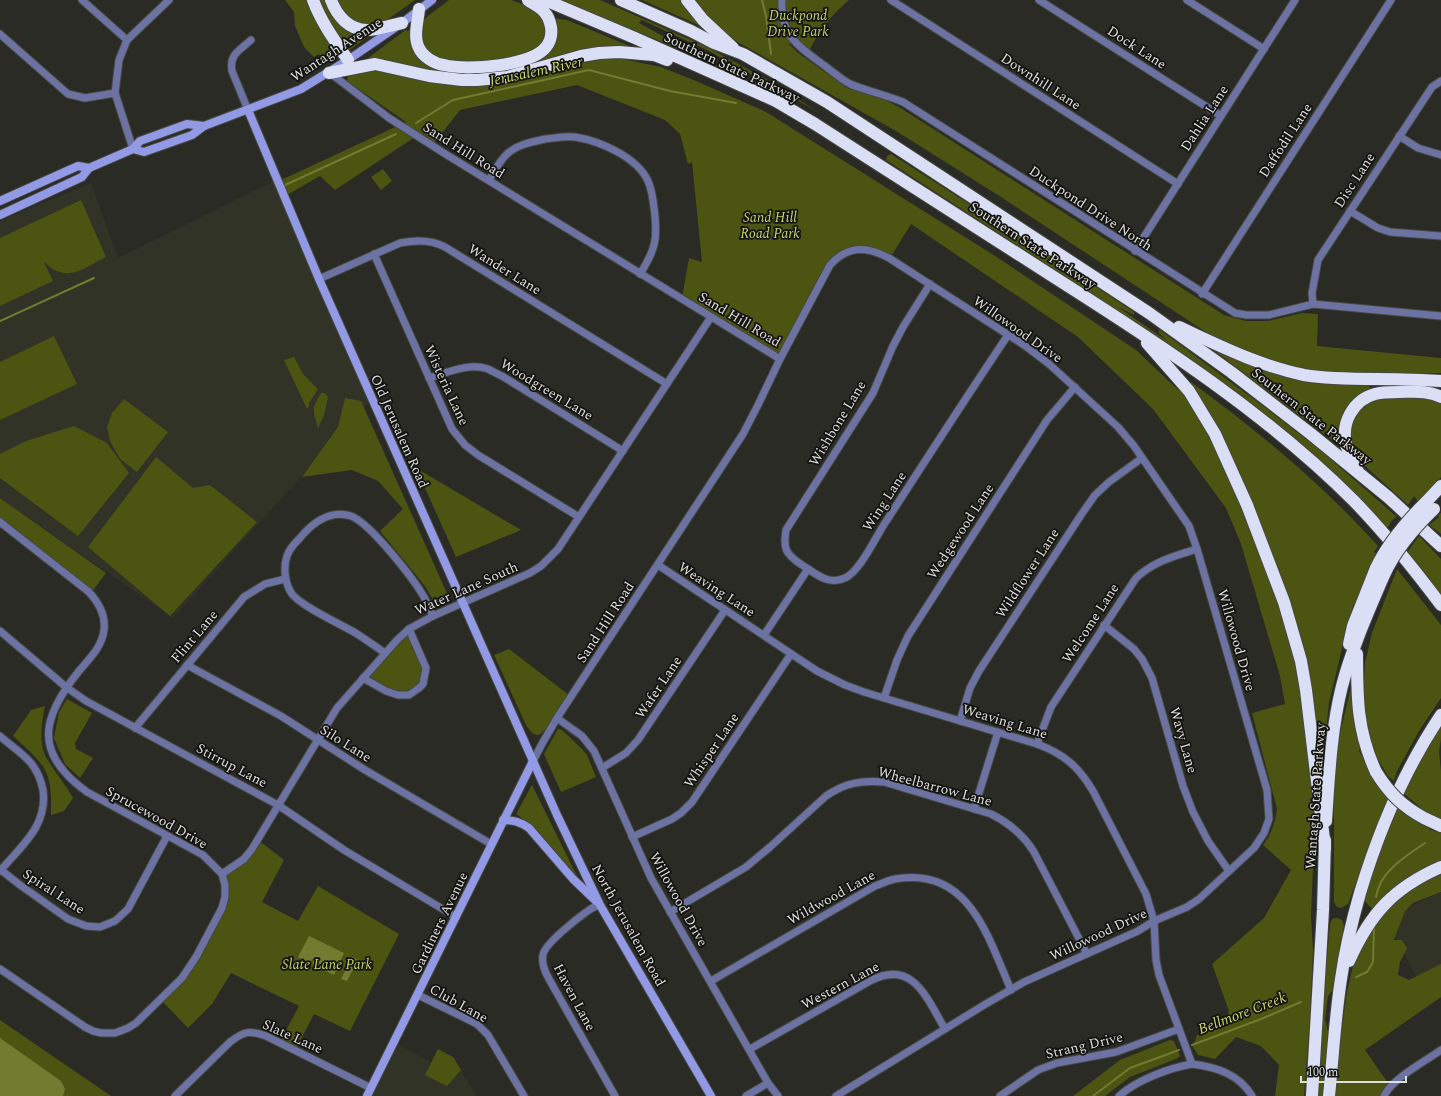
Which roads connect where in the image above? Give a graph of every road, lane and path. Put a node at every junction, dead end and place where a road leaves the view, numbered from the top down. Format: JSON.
{"nodes":[{"id":1,"x":82,"y":0,"type":"edge"},
{"id":2,"x":169,"y":0,"type":"edge"},
{"id":3,"x":313,"y":0,"type":"edge"},
{"id":4,"x":331,"y":0,"type":"edge"},
{"id":5,"x":432,"y":0,"type":"edge"},
{"id":6,"x":528,"y":0,"type":"edge"},
{"id":7,"x":545,"y":0,"type":"edge"},
{"id":8,"x":621,"y":0,"type":"edge"},
{"id":9,"x":687,"y":0,"type":"edge"},
{"id":10,"x":782,"y":0,"type":"edge"},
{"id":11,"x":891,"y":0,"type":"edge"},
{"id":12,"x":1040,"y":0,"type":"edge"},
{"id":13,"x":1187,"y":0,"type":"edge"},
{"id":14,"x":1295,"y":0,"type":"edge"},
{"id":15,"x":1391,"y":0,"type":"edge"},
{"id":16,"x":419,"y":9,"type":"junction"},
{"id":17,"x":402,"y":23,"type":"junction"},
{"id":18,"x":0,"y":34,"type":"edge"},
{"id":19,"x":127,"y":40,"type":"junction"},
{"id":20,"x":252,"y":40,"type":"dead end"},
{"id":21,"x":1264,"y":49,"type":"junction"},
{"id":22,"x":739,"y":52,"type":"junction"},
{"id":23,"x":348,"y":60,"type":"junction"},
{"id":24,"x":329,"y":73,"type":"junction"},
{"id":25,"x":1441,"y":81,"type":"edge"},
{"id":26,"x":115,"y":93,"type":"junction"},
{"id":27,"x":776,"y":101,"type":"junction"},
{"id":28,"x":248,"y":110,"type":"junction"},
{"id":29,"x":1221,"y":116,"type":"junction"},
{"id":30,"x":204,"y":126,"type":"junction"},
{"id":31,"x":1399,"y":136,"type":"junction"},
{"id":32,"x":133,"y":149,"type":"junction"},
{"id":33,"x":1441,"y":155,"type":"edge"},
{"id":34,"x":89,"y":168,"type":"junction"},
{"id":35,"x":489,"y":180,"type":"junction"},
{"id":36,"x":1178,"y":184,"type":"junction"},
{"id":37,"x":18,"y":193,"type":"junction"},
{"id":38,"x":0,"y":201,"type":"edge"},
{"id":39,"x":23,"y":204,"type":"junction"},
{"id":40,"x":1350,"y":211,"type":"junction"},
{"id":41,"x":0,"y":215,"type":"edge"},
{"id":42,"x":1441,"y":236,"type":"edge"},
{"id":43,"x":1135,"y":251,"type":"junction"},
{"id":44,"x":374,"y":254,"type":"junction"},
{"id":45,"x":640,"y":274,"type":"junction"},
{"id":46,"x":319,"y":278,"type":"junction"},
{"id":47,"x":930,"y":284,"type":"junction"},
{"id":48,"x":1202,"y":294,"type":"junction"},
{"id":49,"x":1314,"y":304,"type":"junction"},
{"id":50,"x":1149,"y":313,"type":"junction"},
{"id":51,"x":1441,"y":316,"type":"edge"},
{"id":52,"x":711,"y":317,"type":"junction"},
{"id":53,"x":1131,"y":326,"type":"junction"},
{"id":54,"x":1008,"y":335,"type":"junction"},
{"id":55,"x":780,"y":359,"type":"junction"},
{"id":56,"x":1441,"y":377,"type":"edge"},
{"id":57,"x":429,"y":378,"type":"junction"},
{"id":58,"x":1408,"y":379,"type":"junction"},
{"id":59,"x":1441,"y":381,"type":"edge"},
{"id":60,"x":667,"y":384,"type":"junction"},
{"id":61,"x":1075,"y":387,"type":"junction"},
{"id":62,"x":1441,"y":397,"type":"edge"},
{"id":63,"x":623,"y":451,"type":"junction"},
{"id":64,"x":1142,"y":458,"type":"junction"},
{"id":65,"x":1357,"y":471,"type":"junction"},
{"id":66,"x":1441,"y":486,"type":"edge"},
{"id":67,"x":1434,"y":505,"type":"edge"},
{"id":68,"x":579,"y":517,"type":"junction"},
{"id":69,"x":0,"y":522,"type":"edge"},
{"id":70,"x":1441,"y":546,"type":"edge"},
{"id":71,"x":1197,"y":549,"type":"junction"},
{"id":72,"x":658,"y":566,"type":"junction"},
{"id":73,"x":808,"y":569,"type":"junction"},
{"id":74,"x":1380,"y":572,"type":"junction"},
{"id":75,"x":285,"y":578,"type":"junction"},
{"id":76,"x":462,"y":604,"type":"junction"},
{"id":77,"x":1441,"y":605,"type":"edge"},
{"id":78,"x":725,"y":610,"type":"junction"},
{"id":79,"x":433,"y":616,"type":"junction"},
{"id":80,"x":1104,"y":625,"type":"junction"},
{"id":81,"x":409,"y":628,"type":"junction"},
{"id":82,"x":0,"y":630,"type":"edge"},
{"id":83,"x":764,"y":635,"type":"junction"},
{"id":84,"x":1357,"y":643,"type":"junction"},
{"id":85,"x":384,"y":653,"type":"junction"},
{"id":86,"x":791,"y":654,"type":"junction"},
{"id":87,"x":187,"y":665,"type":"junction"},
{"id":88,"x":363,"y":678,"type":"junction"},
{"id":89,"x":1342,"y":686,"type":"junction"},
{"id":90,"x":66,"y":687,"type":"junction"},
{"id":91,"x":884,"y":698,"type":"junction"},
{"id":92,"x":1441,"y":715,"type":"edge"},
{"id":93,"x":557,"y":718,"type":"junction"},
{"id":94,"x":960,"y":721,"type":"junction"},
{"id":95,"x":135,"y":728,"type":"junction"},
{"id":96,"x":998,"y":732,"type":"junction"},
{"id":97,"x":0,"y":736,"type":"edge"},
{"id":98,"x":318,"y":740,"type":"junction"},
{"id":99,"x":1037,"y":744,"type":"junction"},
{"id":100,"x":533,"y":761,"type":"junction"},
{"id":101,"x":602,"y":768,"type":"junction"},
{"id":102,"x":278,"y":805,"type":"junction"},
{"id":103,"x":974,"y":809,"type":"junction"},
{"id":104,"x":503,"y":820,"type":"junction"},
{"id":105,"x":1441,"y":826,"type":"edge"},
{"id":106,"x":167,"y":836,"type":"junction"},
{"id":107,"x":632,"y":837,"type":"junction"},
{"id":108,"x":491,"y":844,"type":"junction"},
{"id":109,"x":1325,"y":848,"type":"junction"},
{"id":110,"x":1441,"y":867,"type":"edge"},
{"id":111,"x":0,"y":870,"type":"edge"},
{"id":112,"x":1229,"y":871,"type":"junction"},
{"id":113,"x":222,"y":874,"type":"junction"},
{"id":114,"x":600,"y":905,"type":"junction"},
{"id":115,"x":670,"y":912,"type":"junction"},
{"id":116,"x":456,"y":916,"type":"junction"},
{"id":117,"x":1154,"y":921,"type":"junction"},
{"id":118,"x":1087,"y":954,"type":"junction"},
{"id":119,"x":0,"y":969,"type":"edge"},
{"id":120,"x":1341,"y":978,"type":"junction"},
{"id":121,"x":711,"y":981,"type":"junction"},
{"id":122,"x":1011,"y":990,"type":"junction"},
{"id":123,"x":418,"y":995,"type":"junction"},
{"id":124,"x":945,"y":1029,"type":"junction"},
{"id":125,"x":1179,"y":1029,"type":"junction"},
{"id":126,"x":750,"y":1050,"type":"junction"},
{"id":127,"x":1441,"y":1050,"type":"edge"},
{"id":128,"x":1192,"y":1064,"type":"junction"},
{"id":129,"x":768,"y":1083,"type":"junction"},
{"id":130,"x":371,"y":1088,"type":"junction"},
{"id":131,"x":175,"y":1096,"type":"edge"},
{"id":132,"x":367,"y":1096,"type":"edge"},
{"id":133,"x":524,"y":1096,"type":"edge"},
{"id":134,"x":615,"y":1096,"type":"edge"},
{"id":135,"x":711,"y":1096,"type":"edge"},
{"id":136,"x":746,"y":1096,"type":"edge"},
{"id":137,"x":778,"y":1096,"type":"edge"},
{"id":138,"x":836,"y":1096,"type":"edge"},
{"id":139,"x":1000,"y":1096,"type":"edge"},
{"id":140,"x":1119,"y":1096,"type":"edge"},
{"id":141,"x":1252,"y":1096,"type":"edge"},
{"id":142,"x":1312,"y":1096,"type":"edge"},
{"id":143,"x":1329,"y":1096,"type":"edge"},
{"id":144,"x":1384,"y":1096,"type":"edge"}],
"edges":[{"from":1,"to":19,"type":"street"},
{"from":2,"to":19,"type":"street"},
{"from":3,"to":23,"type":"highway"},
{"from":4,"to":17,"type":"highway"},
{"from":5,"to":16,"type":"main road","name":"Wantagh Avenue"},
{"from":6,"to":16,"type":"highway"},
{"from":7,"to":27,"type":"highway","name":"Southern State Parkway"},
{"from":8,"to":22,"type":"highway","name":"Southern State Parkway"},
{"from":9,"to":22,"type":"highway"},
{"from":10,"to":43,"type":"street","name":"Duckpond Drive North"},
{"from":11,"to":36,"type":"street","name":"Downhill Lane"},
{"from":12,"to":29,"type":"street","name":"Dock Lane"},
{"from":13,"to":21,"type":"street"},
{"from":14,"to":21,"type":"street","name":"Dahlia Lane"},
{"from":15,"to":48,"type":"street","name":"Daffodil Lane"},
{"from":16,"to":17,"type":"main road","name":"Wantagh Avenue"},
{"from":17,"to":23,"type":"main road","name":"Wantagh Avenue"},
{"from":18,"to":26,"type":"street"},
{"from":19,"to":26,"type":"street"},
{"from":20,"to":28,"type":"street"},
{"from":21,"to":29,"type":"street","name":"Dahlia Lane"},
{"from":22,"to":50,"type":"highway","name":"Southern State Parkway"},
{"from":23,"to":24,"type":"main road","name":"Wantagh Avenue"},
{"from":24,"to":27,"type":"highway"},
{"from":24,"to":28,"type":"main road","name":"Wantagh Avenue"},
{"from":24,"to":35,"type":"street","name":"Sand Hill Road"},
{"from":25,"to":31,"type":"street","name":"Disc Lane"},
{"from":26,"to":32,"type":"street"},
{"from":27,"to":53,"type":"highway","name":"Southern State Parkway"},
{"from":28,"to":30,"type":"main road","name":"Wantagh Avenue"},
{"from":28,"to":46,"type":"main road","name":"Old Jerusalem Road"},
{"from":29,"to":36,"type":"street","name":"Dahlia Lane"},
{"from":30,"to":32,"type":"main road","name":"Wantagh Avenue"},
{"from":30,"to":32,"type":"main road","name":"Wantagh Avenue"},
{"from":31,"to":33,"type":"street"},
{"from":31,"to":40,"type":"street","name":"Disc Lane"},
{"from":32,"to":34,"type":"main road","name":"Wantagh Avenue"},
{"from":34,"to":37,"type":"main road","name":"Wantagh Avenue"},
{"from":34,"to":39,"type":"main road","name":"Wantagh Avenue"},
{"from":35,"to":45,"type":"street","name":"Sand Hill Road"},
{"from":35,"to":45,"type":"street"},
{"from":36,"to":43,"type":"street","name":"Dahlia Lane"},
{"from":37,"to":38,"type":"main road","name":"Wantagh Avenue"},
{"from":37,"to":39,"type":"main road"},
{"from":39,"to":41,"type":"main road","name":"Wantagh Avenue"},
{"from":40,"to":42,"type":"street"},
{"from":40,"to":49,"type":"street","name":"Disc Lane"},
{"from":43,"to":48,"type":"street","name":"Duckpond Drive North"},
{"from":44,"to":46,"type":"street","name":"Wander Lane"},
{"from":44,"to":57,"type":"street","name":"Wisteria Lane"},
{"from":44,"to":60,"type":"street","name":"Wander Lane"},
{"from":45,"to":52,"type":"street","name":"Sand Hill Road"},
{"from":46,"to":76,"type":"main road","name":"Old Jerusalem Road"},
{"from":47,"to":54,"type":"street","name":"Willowood Drive"},
{"from":47,"to":55,"type":"street","name":"Willowood Drive"},
{"from":47,"to":73,"type":"street","name":"Wishbone Lane"},
{"from":48,"to":49,"type":"street","name":"Duckpond Drive North"},
{"from":49,"to":51,"type":"street","name":"Duckpond Drive North"},
{"from":50,"to":58,"type":"highway"},
{"from":50,"to":65,"type":"highway","name":"Southern State Parkway"},
{"from":52,"to":55,"type":"street","name":"Sand Hill Road"},
{"from":52,"to":60,"type":"street","name":"Water Lane South"},
{"from":53,"to":77,"type":"highway","name":"Southern State Parkway"},
{"from":53,"to":109,"type":"highway"},
{"from":54,"to":61,"type":"street","name":"Willowood Drive"},
{"from":54,"to":73,"type":"street","name":"Wing Lane"},
{"from":55,"to":72,"type":"street","name":"Sand Hill Road"},
{"from":56,"to":58,"type":"highway"},
{"from":57,"to":63,"type":"street","name":"Woodgreen Lane"},
{"from":57,"to":68,"type":"street","name":"Wisteria Lane"},
{"from":58,"to":59,"type":"highway"},
{"from":60,"to":63,"type":"street","name":"Water Lane South"},
{"from":61,"to":64,"type":"street","name":"Willowood Drive"},
{"from":61,"to":91,"type":"street","name":"Wedgewood Lane"},
{"from":62,"to":65,"type":"highway"},
{"from":63,"to":68,"type":"street","name":"Water Lane South"},
{"from":64,"to":71,"type":"street","name":"Willowood Drive"},
{"from":64,"to":94,"type":"street","name":"Wildflower Lane"},
{"from":65,"to":70,"type":"highway","name":"Southern State Parkway"},
{"from":66,"to":67,"type":"highway","name":"Wantagh State Parkway"},
{"from":67,"to":74,"type":"highway","name":"Wantagh State Parkway","bridge":true},
{"from":68,"to":76,"type":"street","name":"Water Lane South"},
{"from":69,"to":90,"type":"street","name":"Sprucewood Drive"},
{"from":71,"to":80,"type":"street","name":"Welcome Lane"},
{"from":71,"to":112,"type":"street","name":"Willowood Drive"},
{"from":72,"to":78,"type":"street","name":"Weaving Lane"},
{"from":72,"to":93,"type":"street","name":"Sand Hill Road"},
{"from":73,"to":83,"type":"street"},
{"from":74,"to":84,"type":"highway","name":"Wantagh State Parkway"},
{"from":74,"to":89,"type":"highway"},
{"from":75,"to":79,"type":"street"},
{"from":75,"to":85,"type":"street"},
{"from":75,"to":87,"type":"street","name":"Flint Lane"},
{"from":76,"to":79,"type":"street","name":"Water Lane South"},
{"from":76,"to":100,"type":"main road","name":"Old Jerusalem Road"},
{"from":78,"to":83,"type":"street","name":"Weaving Lane"},
{"from":78,"to":101,"type":"street","name":"Wafer Lane"},
{"from":79,"to":81,"type":"street","name":"Water Lane South"},
{"from":80,"to":99,"type":"street","name":"Welcome Lane"},
{"from":80,"to":112,"type":"street","name":"Wavy Lane"},
{"from":81,"to":85,"type":"street","name":"Water Lane South"},
{"from":81,"to":88,"type":"street"},
{"from":82,"to":90,"type":"street","name":"Stirrup Lane"},
{"from":83,"to":86,"type":"street","name":"Weaving Lane"},
{"from":84,"to":89,"type":"highway","name":"Wantagh State Parkway"},
{"from":84,"to":105,"type":"highway","bridge":true},
{"from":85,"to":88,"type":"street","name":"Water Lane South"},
{"from":86,"to":91,"type":"street","name":"Weaving Lane"},
{"from":86,"to":107,"type":"street","name":"Whisper Lane"},
{"from":87,"to":95,"type":"street","name":"Flint Lane"},
{"from":87,"to":98,"type":"street","name":"Silo Lane"},
{"from":88,"to":98,"type":"street","name":"Water Lane South"},
{"from":89,"to":109,"type":"highway","name":"Wantagh State Parkway"},
{"from":90,"to":95,"type":"street","name":"Stirrup Lane"},
{"from":90,"to":106,"type":"street","name":"Sprucewood Drive"},
{"from":91,"to":94,"type":"street","name":"Weaving Lane"},
{"from":92,"to":120,"type":"highway"},
{"from":93,"to":100,"type":"street","name":"Sand Hill Road"},
{"from":93,"to":101,"type":"street","name":"Willowood Drive"},
{"from":94,"to":96,"type":"street","name":"Weaving Lane"},
{"from":95,"to":102,"type":"street","name":"Stirrup Lane"},
{"from":96,"to":99,"type":"street","name":"Weaving Lane"},
{"from":96,"to":103,"type":"street"},
{"from":97,"to":111,"type":"street"},
{"from":98,"to":102,"type":"street","name":"Water Lane South"},
{"from":98,"to":108,"type":"street","name":"Silo Lane"},
{"from":99,"to":117,"type":"street","name":"Weaving Lane"},
{"from":100,"to":104,"type":"main road","name":"Gardiners Avenue"},
{"from":100,"to":114,"type":"main road","name":"North Jerusalem Road"},
{"from":101,"to":107,"type":"street","name":"Willowood Drive"},
{"from":102,"to":113,"type":"street","name":"Water Lane South"},
{"from":102,"to":116,"type":"street","name":"Stirrup Lane"},
{"from":103,"to":115,"type":"street","name":"Wheelbarrow Lane"},
{"from":103,"to":118,"type":"street","name":"Wheelbarrow Lane"},
{"from":104,"to":108,"type":"main road","name":"Gardiners Avenue"},
{"from":104,"to":114,"type":"main road"},
{"from":106,"to":111,"type":"street","name":"Spiral Lane"},
{"from":106,"to":113,"type":"street","name":"Sprucewood Drive"},
{"from":107,"to":115,"type":"street","name":"Willowood Drive"},
{"from":108,"to":116,"type":"main road","name":"Gardiners Avenue"},
{"from":109,"to":142,"type":"highway","name":"Wantagh State Parkway"},
{"from":110,"to":120,"type":"highway"},
{"from":112,"to":117,"type":"street","name":"Willowood Drive"},
{"from":113,"to":119,"type":"street"},
{"from":114,"to":134,"type":"street","name":"Haven Lane"},
{"from":114,"to":135,"type":"main road","name":"North Jerusalem Road"},
{"from":115,"to":121,"type":"street","name":"Willowood Drive"},
{"from":116,"to":123,"type":"main road","name":"Gardiners Avenue"},
{"from":117,"to":118,"type":"street","name":"Willowood Drive"},
{"from":117,"to":125,"type":"street","name":"Weaving Lane"},
{"from":118,"to":122,"type":"street","name":"Willowood Drive"},
{"from":120,"to":143,"type":"highway"},
{"from":121,"to":122,"type":"street","name":"Wildwood Lane"},
{"from":121,"to":126,"type":"street","name":"Willowood Drive"},
{"from":122,"to":124,"type":"street","name":"Willowood Drive"},
{"from":123,"to":130,"type":"main road","name":"Gardiners Avenue"},
{"from":123,"to":133,"type":"street","name":"Club Lane"},
{"from":124,"to":126,"type":"street","name":"Western Lane"},
{"from":124,"to":138,"type":"street","name":"Willowood Drive"},
{"from":125,"to":128,"type":"street","name":"Weaving Lane"},
{"from":125,"to":139,"type":"street","name":"Strang Drive"},
{"from":126,"to":129,"type":"street","name":"Willowood Drive"},
{"from":127,"to":144,"type":"street"},
{"from":128,"to":140,"type":"street"},
{"from":128,"to":141,"type":"street"},
{"from":129,"to":136,"type":"street"},
{"from":129,"to":137,"type":"street","name":"Willowood Drive"},
{"from":130,"to":131,"type":"street","name":"Slate Lane"},
{"from":130,"to":132,"type":"main road","name":"Gardiners Avenue"}]}
